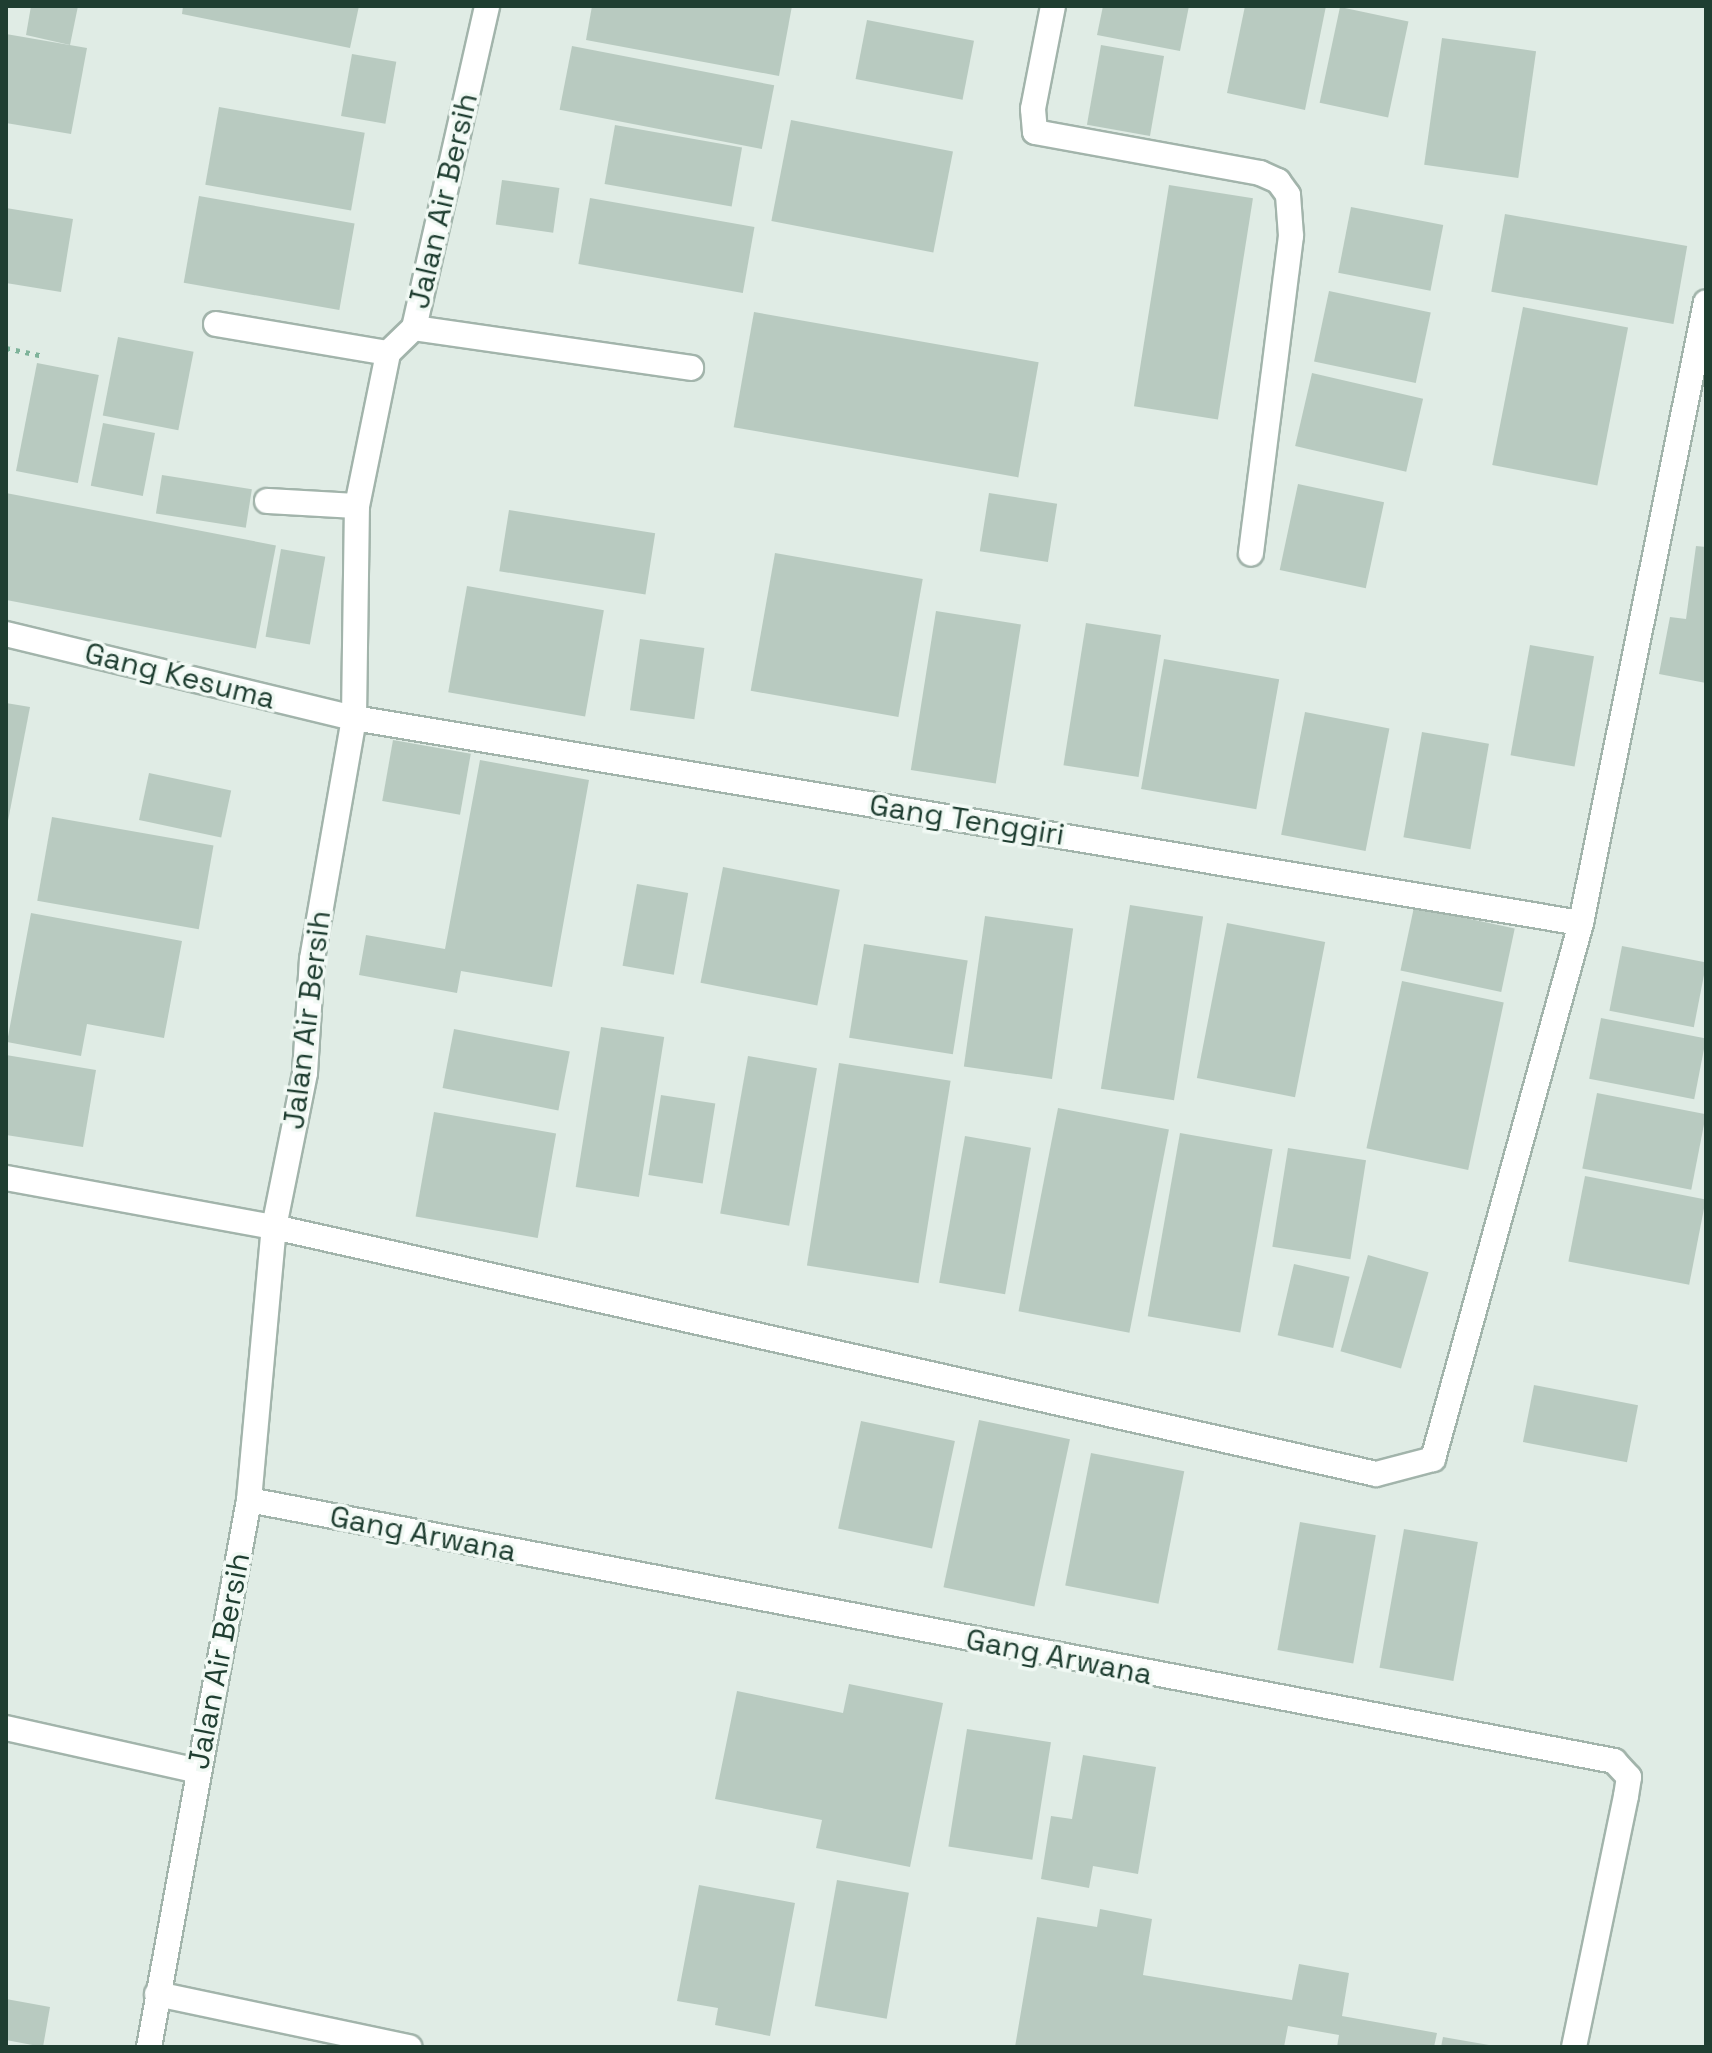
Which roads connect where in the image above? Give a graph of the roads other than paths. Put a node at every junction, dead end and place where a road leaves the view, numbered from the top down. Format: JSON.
{"nodes":[{"id":1,"x":487,"y":6,"type":"edge"},
{"id":2,"x":1053,"y":6,"type":"edge"},
{"id":3,"x":1706,"y":302,"type":"edge"},
{"id":4,"x":216,"y":324,"type":"dead end"},
{"id":5,"x":414,"y":328,"type":"junction"},
{"id":6,"x":388,"y":353,"type":"junction"},
{"id":7,"x":691,"y":368,"type":"dead end"},
{"id":8,"x":267,"y":501,"type":"dead end"},
{"id":9,"x":357,"y":506,"type":"junction"},
{"id":10,"x":1251,"y":553,"type":"dead end"},
{"id":11,"x":6,"y":634,"type":"edge"},
{"id":12,"x":354,"y":718,"type":"junction"},
{"id":13,"x":1581,"y":923,"type":"junction"},
{"id":14,"x":6,"y":1178,"type":"edge"},
{"id":15,"x":274,"y":1227,"type":"junction"},
{"id":16,"x":249,"y":1500,"type":"junction"},
{"id":17,"x":6,"y":1728,"type":"edge"},
{"id":18,"x":198,"y":1771,"type":"junction"},
{"id":19,"x":157,"y":1994,"type":"junction"},
{"id":20,"x":149,"y":2047,"type":"edge"},
{"id":21,"x":409,"y":2047,"type":"edge"},
{"id":22,"x":1574,"y":2047,"type":"edge"}],
"edges":[{"from":1,"to":5,"type":"street","name":"Jalan Air Bersih"},
{"from":2,"to":10,"type":"street"},
{"from":3,"to":13,"type":"street"},
{"from":4,"to":6,"type":"street"},
{"from":5,"to":6,"type":"street","name":"Jalan Air Bersih"},
{"from":5,"to":7,"type":"street"},
{"from":6,"to":9,"type":"street","name":"Jalan Air Bersih"},
{"from":8,"to":9,"type":"street"},
{"from":9,"to":12,"type":"street","name":"Jalan Air Bersih"},
{"from":11,"to":12,"type":"street","name":"Gang Kesuma"},
{"from":12,"to":13,"type":"street","name":"Gang Tenggiri"},
{"from":12,"to":15,"type":"street","name":"Jalan Air Bersih"},
{"from":13,"to":15,"type":"street"},
{"from":14,"to":15,"type":"street"},
{"from":15,"to":16,"type":"street","name":"Jalan Air Bersih"},
{"from":16,"to":18,"type":"street","name":"Jalan Air Bersih"},
{"from":16,"to":22,"type":"street","name":"Gang Arwana"},
{"from":17,"to":18,"type":"street"},
{"from":18,"to":19,"type":"street","name":"Jalan Air Bersih"},
{"from":19,"to":20,"type":"street","name":"Jalan Air Bersih"},
{"from":19,"to":21,"type":"street"}]}
